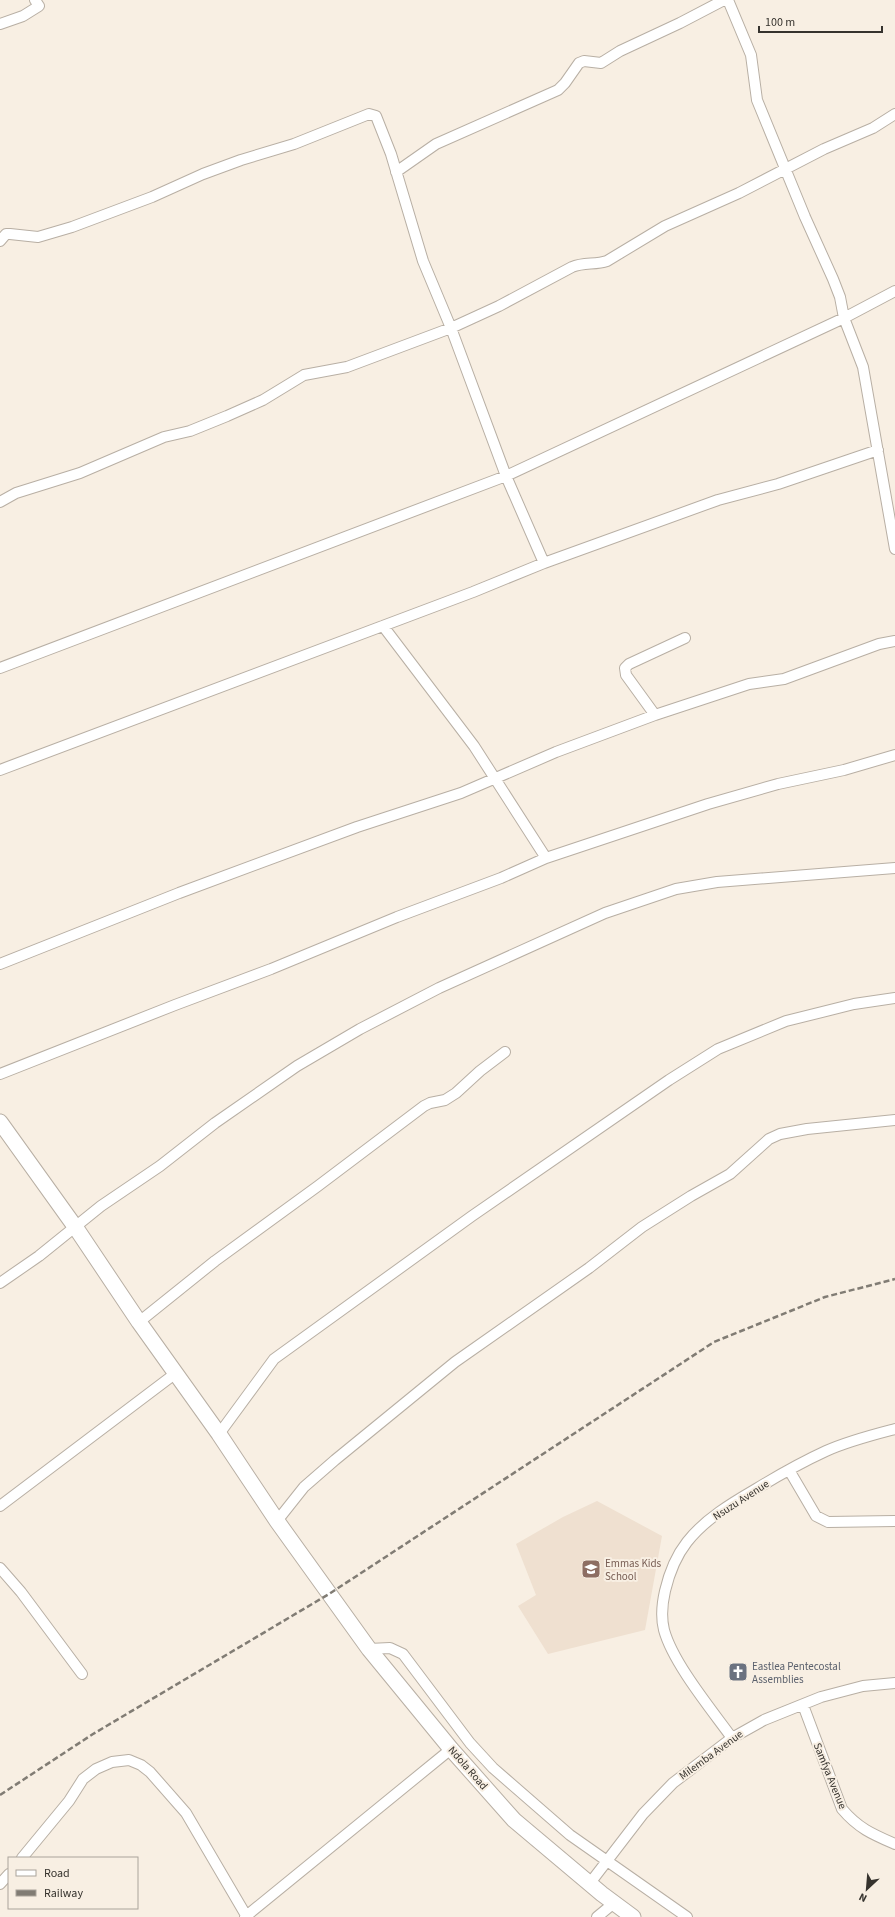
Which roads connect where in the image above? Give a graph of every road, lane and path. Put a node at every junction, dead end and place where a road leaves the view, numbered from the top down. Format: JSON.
{"nodes":[{"id":1,"x":36,"y":0,"type":"edge"},
{"id":2,"x":724,"y":0,"type":"edge"},
{"id":3,"x":728,"y":0,"type":"edge"},
{"id":4,"x":0,"y":24,"type":"edge"},
{"id":5,"x":895,"y":114,"type":"edge"},
{"id":6,"x":786,"y":168,"type":"junction"},
{"id":7,"x":396,"y":172,"type":"junction"},
{"id":8,"x":0,"y":241,"type":"edge"},
{"id":9,"x":895,"y":291,"type":"edge"},
{"id":10,"x":844,"y":318,"type":"junction"},
{"id":11,"x":451,"y":328,"type":"junction"},
{"id":12,"x":878,"y":450,"type":"junction"},
{"id":13,"x":506,"y":476,"type":"junction"},
{"id":14,"x":0,"y":502,"type":"edge"},
{"id":15,"x":895,"y":549,"type":"edge"},
{"id":16,"x":544,"y":563,"type":"junction"},
{"id":17,"x":383,"y":626,"type":"junction"},
{"id":18,"x":685,"y":638,"type":"dead end"},
{"id":19,"x":895,"y":641,"type":"edge"},
{"id":20,"x":0,"y":668,"type":"edge"},
{"id":21,"x":655,"y":715,"type":"junction"},
{"id":22,"x":895,"y":755,"type":"edge"},
{"id":23,"x":0,"y":770,"type":"edge"},
{"id":24,"x":495,"y":779,"type":"junction"},
{"id":25,"x":546,"y":858,"type":"junction"},
{"id":26,"x":895,"y":868,"type":"edge"},
{"id":27,"x":0,"y":964,"type":"edge"},
{"id":28,"x":895,"y":998,"type":"edge"},
{"id":29,"x":505,"y":1052,"type":"dead end"},
{"id":30,"x":0,"y":1074,"type":"edge"},
{"id":31,"x":895,"y":1120,"type":"edge"},
{"id":32,"x":0,"y":1122,"type":"edge"},
{"id":33,"x":76,"y":1228,"type":"junction"},
{"id":34,"x":0,"y":1283,"type":"edge"},
{"id":35,"x":139,"y":1322,"type":"junction"},
{"id":36,"x":176,"y":1373,"type":"junction"},
{"id":37,"x":895,"y":1429,"type":"edge"},
{"id":38,"x":219,"y":1434,"type":"junction"},
{"id":39,"x":789,"y":1470,"type":"junction"},
{"id":40,"x":0,"y":1506,"type":"edge"},
{"id":41,"x":277,"y":1520,"type":"junction"},
{"id":42,"x":895,"y":1521,"type":"edge"},
{"id":43,"x":0,"y":1568,"type":"edge"},
{"id":44,"x":370,"y":1648,"type":"junction"},
{"id":45,"x":82,"y":1674,"type":"dead end"},
{"id":46,"x":895,"y":1683,"type":"edge"},
{"id":47,"x":803,"y":1705,"type":"junction"},
{"id":48,"x":732,"y":1738,"type":"junction"},
{"id":49,"x":450,"y":1749,"type":"junction"},
{"id":50,"x":895,"y":1844,"type":"edge"},
{"id":51,"x":23,"y":1857,"type":"edge"},
{"id":52,"x":607,"y":1861,"type":"junction"},
{"id":53,"x":8,"y":1875,"type":"edge"},
{"id":54,"x":590,"y":1883,"type":"junction"},
{"id":55,"x":0,"y":1884,"type":"edge"},
{"id":56,"x":614,"y":1903,"type":"junction"},
{"id":57,"x":246,"y":1917,"type":"edge"},
{"id":58,"x":597,"y":1917,"type":"edge"},
{"id":59,"x":633,"y":1917,"type":"edge"},
{"id":60,"x":687,"y":1917,"type":"edge"}],
"edges":[{"from":1,"to":4,"type":"street"},
{"from":2,"to":7,"type":"street"},
{"from":3,"to":6,"type":"street"},
{"from":5,"to":6,"type":"street"},
{"from":6,"to":10,"type":"street"},
{"from":6,"to":11,"type":"street"},
{"from":7,"to":8,"type":"street"},
{"from":7,"to":11,"type":"street"},
{"from":9,"to":10,"type":"street"},
{"from":10,"to":12,"type":"street"},
{"from":10,"to":13,"type":"street"},
{"from":11,"to":13,"type":"street"},
{"from":11,"to":14,"type":"street"},
{"from":12,"to":15,"type":"street"},
{"from":12,"to":16,"type":"street"},
{"from":13,"to":16,"type":"street"},
{"from":13,"to":20,"type":"street"},
{"from":16,"to":17,"type":"street"},
{"from":17,"to":23,"type":"street"},
{"from":17,"to":24,"type":"street"},
{"from":18,"to":21,"type":"street"},
{"from":19,"to":21,"type":"street"},
{"from":21,"to":24,"type":"street"},
{"from":22,"to":25,"type":"street"},
{"from":24,"to":25,"type":"street"},
{"from":24,"to":27,"type":"street"},
{"from":25,"to":30,"type":"street"},
{"from":26,"to":33,"type":"street"},
{"from":28,"to":38,"type":"street"},
{"from":29,"to":35,"type":"street"},
{"from":31,"to":41,"type":"street"},
{"from":32,"to":33,"type":"main road","name":"Ndola Road"},
{"from":33,"to":34,"type":"street"},
{"from":33,"to":35,"type":"main road","name":"Ndola Road"},
{"from":35,"to":36,"type":"main road","name":"Ndola Road"},
{"from":36,"to":38,"type":"main road","name":"Ndola Road"},
{"from":36,"to":40,"type":"street"},
{"from":37,"to":39,"type":"street","name":"Nsuzu Avenue"},
{"from":38,"to":41,"type":"main road","name":"Ndola Road"},
{"from":39,"to":42,"type":"street"},
{"from":39,"to":48,"type":"street","name":"Nsuzu Avenue"},
{"from":41,"to":44,"type":"main road","name":"Ndola Road"},
{"from":43,"to":45,"type":"street"},
{"from":44,"to":49,"type":"main road","name":"Ndola Road"},
{"from":44,"to":52,"type":"street"},
{"from":46,"to":47,"type":"street","name":"Milemba Avenue"},
{"from":47,"to":48,"type":"street","name":"Milemba Avenue"},
{"from":47,"to":50,"type":"street","name":"Samfya Avenue"},
{"from":48,"to":52,"type":"street","name":"Milemba Avenue"},
{"from":49,"to":54,"type":"main road","name":"Ndola Road"},
{"from":49,"to":57,"type":"street"},
{"from":51,"to":57,"type":"street"},
{"from":52,"to":54,"type":"street","name":"Milemba Avenue"},
{"from":52,"to":60,"type":"street"},
{"from":53,"to":55,"type":"street"},
{"from":54,"to":56,"type":"main road","name":"Ndola Road"},
{"from":56,"to":58,"type":"street"},
{"from":56,"to":59,"type":"main road","name":"Ndola Road"}]}
